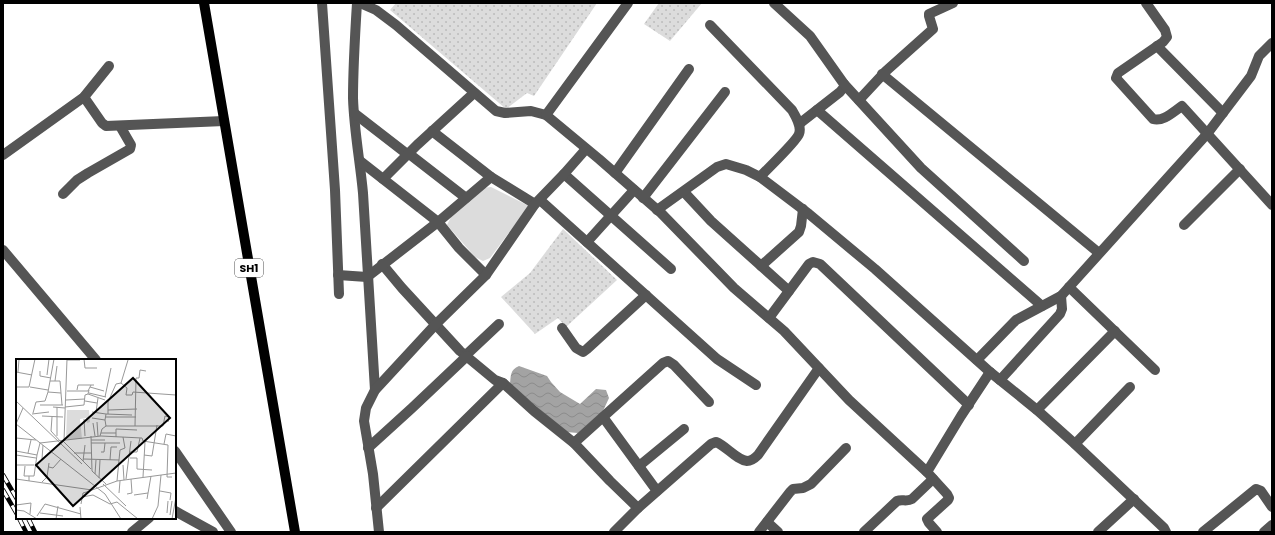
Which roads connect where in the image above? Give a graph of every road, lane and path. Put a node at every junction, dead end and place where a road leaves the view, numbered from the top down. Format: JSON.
{"nodes":[{"id":1,"x":204,"y":3,"type":"edge"},
{"id":2,"x":322,"y":3,"type":"edge"},
{"id":3,"x":360,"y":3,"type":"edge"},
{"id":4,"x":628,"y":3,"type":"edge"},
{"id":5,"x":953,"y":3,"type":"edge"},
{"id":6,"x":1146,"y":3,"type":"edge"},
{"id":7,"x":778,"y":4,"type":"edge"},
{"id":8,"x":710,"y":24,"type":"dead end"},
{"id":9,"x":1272,"y":43,"type":"edge"},
{"id":10,"x":1156,"y":46,"type":"junction"},
{"id":11,"x":109,"y":66,"type":"dead end"},
{"id":12,"x":689,"y":69,"type":"dead end"},
{"id":13,"x":882,"y":74,"type":"junction"},
{"id":14,"x":844,"y":84,"type":"junction"},
{"id":15,"x":725,"y":92,"type":"dead end"},
{"id":16,"x":474,"y":93,"type":"junction"},
{"id":17,"x":84,"y":97,"type":"junction"},
{"id":18,"x":859,"y":100,"type":"junction"},
{"id":19,"x":817,"y":110,"type":"junction"},
{"id":20,"x":354,"y":113,"type":"junction"},
{"id":21,"x":1223,"y":113,"type":"junction"},
{"id":22,"x":546,"y":116,"type":"junction"},
{"id":23,"x":224,"y":121,"type":"junction"},
{"id":24,"x":800,"y":124,"type":"junction"},
{"id":25,"x":120,"y":126,"type":"junction"},
{"id":26,"x":432,"y":131,"type":"junction"},
{"id":27,"x":1207,"y":134,"type":"junction"},
{"id":28,"x":586,"y":149,"type":"junction"},
{"id":29,"x":408,"y":154,"type":"junction"},
{"id":30,"x":3,"y":155,"type":"edge"},
{"id":31,"x":360,"y":161,"type":"junction"},
{"id":32,"x":1240,"y":169,"type":"junction"},
{"id":33,"x":615,"y":173,"type":"junction"},
{"id":34,"x":564,"y":174,"type":"junction"},
{"id":35,"x":491,"y":177,"type":"junction"},
{"id":36,"x":760,"y":177,"type":"junction"},
{"id":37,"x":383,"y":179,"type":"junction"},
{"id":38,"x":634,"y":190,"type":"junction"},
{"id":39,"x":684,"y":192,"type":"junction"},
{"id":40,"x":63,"y":194,"type":"dead end"},
{"id":41,"x":466,"y":198,"type":"junction"},
{"id":42,"x":643,"y":198,"type":"junction"},
{"id":43,"x":1270,"y":199,"type":"edge"},
{"id":44,"x":538,"y":202,"type":"junction"},
{"id":45,"x":804,"y":209,"type":"junction"},
{"id":46,"x":658,"y":210,"type":"junction"},
{"id":47,"x":611,"y":215,"type":"junction"},
{"id":48,"x":438,"y":222,"type":"junction"},
{"id":49,"x":1184,"y":225,"type":"dead end"},
{"id":50,"x":587,"y":242,"type":"junction"},
{"id":51,"x":3,"y":250,"type":"edge"},
{"id":52,"x":1099,"y":253,"type":"junction"},
{"id":53,"x":1024,"y":261,"type":"dead end"},
{"id":54,"x":382,"y":264,"type":"junction"},
{"id":55,"x":761,"y":266,"type":"junction"},
{"id":56,"x":671,"y":269,"type":"dead end"},
{"id":57,"x":338,"y":275,"type":"junction"},
{"id":58,"x":486,"y":275,"type":"junction"},
{"id":59,"x":367,"y":277,"type":"junction"},
{"id":60,"x":1069,"y":287,"type":"junction"},
{"id":61,"x":789,"y":291,"type":"junction"},
{"id":62,"x":339,"y":294,"type":"dead end"},
{"id":63,"x":646,"y":295,"type":"junction"},
{"id":64,"x":1061,"y":296,"type":"junction"},
{"id":65,"x":1042,"y":306,"type":"junction"},
{"id":66,"x":769,"y":318,"type":"junction"},
{"id":67,"x":436,"y":324,"type":"junction"},
{"id":68,"x":499,"y":324,"type":"dead end"},
{"id":69,"x":562,"y":328,"type":"dead end"},
{"id":70,"x":1115,"y":331,"type":"junction"},
{"id":71,"x":467,"y":356,"type":"junction"},
{"id":72,"x":95,"y":359,"type":"edge"},
{"id":73,"x":976,"y":360,"type":"junction"},
{"id":74,"x":819,"y":368,"type":"junction"},
{"id":75,"x":1155,"y":370,"type":"dead end"},
{"id":76,"x":990,"y":372,"type":"junction"},
{"id":77,"x":1000,"y":380,"type":"junction"},
{"id":78,"x":503,"y":383,"type":"junction"},
{"id":79,"x":756,"y":385,"type":"dead end"},
{"id":80,"x":1130,"y":387,"type":"dead end"},
{"id":81,"x":375,"y":390,"type":"junction"},
{"id":82,"x":709,"y":402,"type":"dead end"},
{"id":83,"x":969,"y":404,"type":"junction"},
{"id":84,"x":1037,"y":410,"type":"junction"},
{"id":85,"x":603,"y":417,"type":"junction"},
{"id":86,"x":684,"y":429,"type":"dead end"},
{"id":87,"x":574,"y":443,"type":"junction"},
{"id":88,"x":1075,"y":444,"type":"junction"},
{"id":89,"x":368,"y":448,"type":"junction"},
{"id":90,"x":846,"y":448,"type":"dead end"},
{"id":91,"x":176,"y":452,"type":"edge"},
{"id":92,"x":639,"y":466,"type":"junction"},
{"id":93,"x":930,"y":475,"type":"junction"},
{"id":94,"x":657,"y":490,"type":"junction"},
{"id":95,"x":1134,"y":500,"type":"junction"},
{"id":96,"x":1272,"y":507,"type":"edge"},
{"id":97,"x":376,"y":508,"type":"junction"},
{"id":98,"x":638,"y":508,"type":"junction"},
{"id":99,"x":176,"y":512,"type":"edge"},
{"id":100,"x":148,"y":519,"type":"edge"},
{"id":101,"x":767,"y":522,"type":"junction"},
{"id":102,"x":1272,"y":525,"type":"edge"},
{"id":103,"x":132,"y":532,"type":"edge"},
{"id":104,"x":213,"y":532,"type":"edge"},
{"id":105,"x":231,"y":532,"type":"edge"},
{"id":106,"x":295,"y":532,"type":"edge"},
{"id":107,"x":380,"y":532,"type":"edge"},
{"id":108,"x":614,"y":532,"type":"edge"},
{"id":109,"x":759,"y":532,"type":"edge"},
{"id":110,"x":778,"y":532,"type":"edge"},
{"id":111,"x":864,"y":532,"type":"edge"},
{"id":112,"x":937,"y":532,"type":"edge"},
{"id":113,"x":1098,"y":532,"type":"edge"},
{"id":114,"x":1166,"y":532,"type":"edge"},
{"id":115,"x":1203,"y":532,"type":"edge"},
{"id":116,"x":1264,"y":532,"type":"edge"}],
"edges":[{"from":1,"to":23,"type":"main road","number":"SH1"},
{"from":2,"to":57,"type":"street"},
{"from":3,"to":16,"type":"street"},
{"from":3,"to":20,"type":"street"},
{"from":4,"to":22,"type":"street"},
{"from":5,"to":13,"type":"street"},
{"from":6,"to":10,"type":"street"},
{"from":7,"to":14,"type":"street"},
{"from":8,"to":24,"type":"street"},
{"from":9,"to":21,"type":"street"},
{"from":10,"to":21,"type":"street"},
{"from":10,"to":27,"type":"street"},
{"from":11,"to":17,"type":"street"},
{"from":12,"to":33,"type":"street"},
{"from":13,"to":18,"type":"street"},
{"from":13,"to":52,"type":"street"},
{"from":14,"to":18,"type":"street"},
{"from":14,"to":19,"type":"street"},
{"from":15,"to":42,"type":"street"},
{"from":16,"to":22,"type":"street"},
{"from":16,"to":26,"type":"street"},
{"from":17,"to":25,"type":"street"},
{"from":17,"to":30,"type":"street"},
{"from":18,"to":53,"type":"street"},
{"from":19,"to":24,"type":"street"},
{"from":19,"to":65,"type":"street"},
{"from":20,"to":29,"type":"street"},
{"from":20,"to":31,"type":"street"},
{"from":21,"to":27,"type":"street"},
{"from":22,"to":28,"type":"street"},
{"from":23,"to":25,"type":"street"},
{"from":23,"to":106,"type":"main road","number":"SH1"},
{"from":24,"to":36,"type":"street"},
{"from":25,"to":40,"type":"street"},
{"from":26,"to":29,"type":"street"},
{"from":26,"to":35,"type":"street"},
{"from":27,"to":32,"type":"street"},
{"from":27,"to":52,"type":"street"},
{"from":28,"to":33,"type":"street"},
{"from":28,"to":34,"type":"street"},
{"from":29,"to":37,"type":"street"},
{"from":29,"to":41,"type":"street"},
{"from":31,"to":37,"type":"street"},
{"from":31,"to":59,"type":"street"},
{"from":32,"to":43,"type":"street"},
{"from":32,"to":49,"type":"street"},
{"from":33,"to":38,"type":"street"},
{"from":34,"to":44,"type":"street"},
{"from":34,"to":47,"type":"street"},
{"from":35,"to":41,"type":"street"},
{"from":35,"to":44,"type":"street"},
{"from":36,"to":39,"type":"street"},
{"from":36,"to":45,"type":"street"},
{"from":37,"to":48,"type":"street"},
{"from":38,"to":42,"type":"street"},
{"from":38,"to":47,"type":"street"},
{"from":39,"to":46,"type":"street"},
{"from":39,"to":55,"type":"street"},
{"from":41,"to":48,"type":"street"},
{"from":42,"to":46,"type":"street"},
{"from":44,"to":50,"type":"street"},
{"from":44,"to":58,"type":"street"},
{"from":45,"to":55,"type":"street"},
{"from":45,"to":73,"type":"street"},
{"from":46,"to":66,"type":"street"},
{"from":47,"to":50,"type":"street"},
{"from":47,"to":56,"type":"street"},
{"from":48,"to":54,"type":"street"},
{"from":48,"to":58,"type":"street"},
{"from":50,"to":63,"type":"street"},
{"from":51,"to":72,"type":"street"},
{"from":52,"to":60,"type":"street"},
{"from":54,"to":59,"type":"street"},
{"from":54,"to":67,"type":"street"},
{"from":55,"to":61,"type":"street"},
{"from":57,"to":59,"type":"street"},
{"from":57,"to":62,"type":"street"},
{"from":58,"to":67,"type":"street"},
{"from":59,"to":81,"type":"street"},
{"from":60,"to":64,"type":"street"},
{"from":60,"to":70,"type":"street"},
{"from":61,"to":66,"type":"street"},
{"from":61,"to":83,"type":"street"},
{"from":63,"to":69,"type":"street"},
{"from":63,"to":79,"type":"street"},
{"from":64,"to":65,"type":"street"},
{"from":64,"to":77,"type":"street"},
{"from":65,"to":73,"type":"street"},
{"from":66,"to":74,"type":"street"},
{"from":67,"to":71,"type":"street"},
{"from":67,"to":81,"type":"street"},
{"from":68,"to":71,"type":"street"},
{"from":70,"to":75,"type":"street"},
{"from":70,"to":84,"type":"street"},
{"from":71,"to":78,"type":"street"},
{"from":71,"to":89,"type":"street"},
{"from":73,"to":76,"type":"street"},
{"from":74,"to":93,"type":"street"},
{"from":74,"to":94,"type":"street"},
{"from":76,"to":77,"type":"street"},
{"from":76,"to":83,"type":"street"},
{"from":77,"to":84,"type":"street"},
{"from":78,"to":87,"type":"street"},
{"from":78,"to":97,"type":"street"},
{"from":80,"to":88,"type":"street"},
{"from":81,"to":89,"type":"street"},
{"from":82,"to":85,"type":"street"},
{"from":83,"to":93,"type":"street"},
{"from":84,"to":88,"type":"street"},
{"from":85,"to":87,"type":"street"},
{"from":85,"to":92,"type":"street"},
{"from":86,"to":92,"type":"street"},
{"from":87,"to":98,"type":"street"},
{"from":88,"to":95,"type":"street"},
{"from":89,"to":97,"type":"street"},
{"from":90,"to":101,"type":"street"},
{"from":91,"to":105,"type":"street"},
{"from":92,"to":94,"type":"street"},
{"from":93,"to":111,"type":"street"},
{"from":93,"to":112,"type":"street"},
{"from":94,"to":98,"type":"street"},
{"from":95,"to":113,"type":"street"},
{"from":95,"to":114,"type":"street"},
{"from":96,"to":115,"type":"street"},
{"from":97,"to":107,"type":"street"},
{"from":98,"to":108,"type":"street"},
{"from":99,"to":104,"type":"street"},
{"from":100,"to":103,"type":"street"},
{"from":101,"to":109,"type":"street"},
{"from":101,"to":110,"type":"street"},
{"from":102,"to":116,"type":"street"}]}
